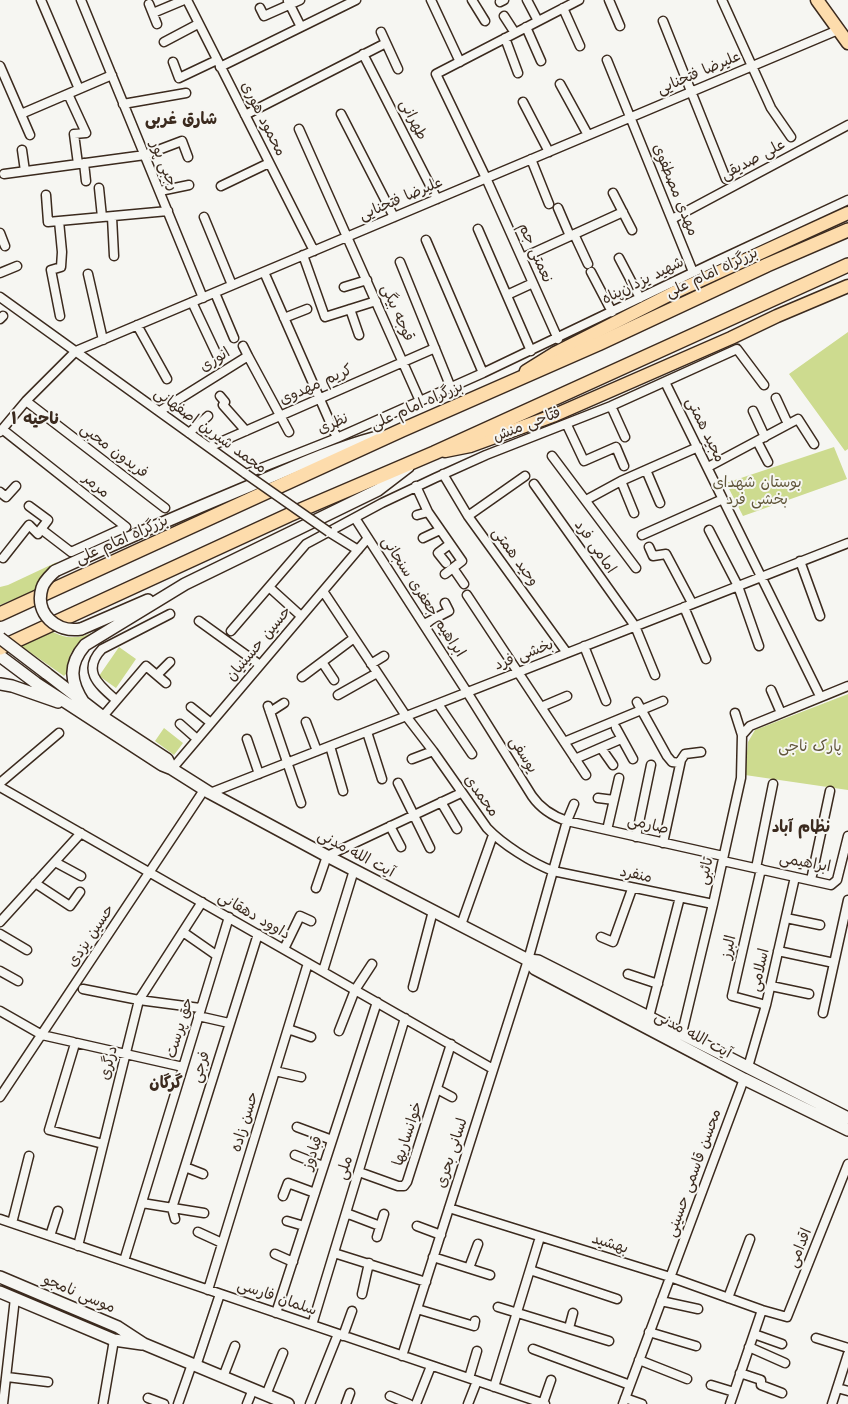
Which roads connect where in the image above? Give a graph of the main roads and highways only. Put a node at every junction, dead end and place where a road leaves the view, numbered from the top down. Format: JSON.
{"nodes":[{"id":1,"x":817,"y":0,"type":"edge"},
{"id":2,"x":848,"y":43,"type":"edge"},
{"id":3,"x":848,"y":213,"type":"edge"},
{"id":4,"x":848,"y":230,"type":"edge"},
{"id":5,"x":848,"y":264,"type":"edge"},
{"id":6,"x":848,"y":286,"type":"edge"},
{"id":7,"x":504,"y":385,"type":"junction"},
{"id":8,"x":402,"y":430,"type":"junction"},
{"id":9,"x":434,"y":453,"type":"junction"},
{"id":10,"x":418,"y":460,"type":"junction"},
{"id":11,"x":185,"y":584,"type":"junction"},
{"id":12,"x":0,"y":614,"type":"edge"},
{"id":13,"x":0,"y":638,"type":"edge"},
{"id":14,"x":0,"y":648,"type":"edge"},
{"id":15,"x":0,"y":656,"type":"edge"},
{"id":16,"x":0,"y":684,"type":"edge"},
{"id":17,"x":81,"y":706,"type":"junction"},
{"id":18,"x":528,"y":960,"type":"junction"},
{"id":19,"x":680,"y":1039,"type":"junction"},
{"id":20,"x":748,"y":1067,"type":"junction"},
{"id":21,"x":744,"y":1079,"type":"junction"},
{"id":22,"x":848,"y":1118,"type":"edge"},
{"id":23,"x":848,"y":1130,"type":"edge"},
{"id":24,"x":0,"y":1277,"type":"edge"},
{"id":25,"x":20,"y":1286,"type":"junction"},
{"id":26,"x":0,"y":1292,"type":"edge"},
{"id":27,"x":15,"y":1298,"type":"junction"},
{"id":28,"x":144,"y":1344,"type":"junction"},
{"id":29,"x":286,"y":1404,"type":"edge"}],
"edges":[{"from":1,"to":2,"type":"main road"},
{"from":3,"to":7,"type":"main road"},
{"from":4,"to":7,"type":"highway","name":"بزرگراه امام علی"},
{"from":5,"to":9,"type":"highway"},
{"from":6,"to":9,"type":"main road"},
{"from":7,"to":8,"type":"highway","name":"بزرگراه امام علی"},
{"from":8,"to":11,"type":"main road","bridge":true},
{"from":8,"to":12,"type":"highway","name":"بزرگراه امام علی"},
{"from":9,"to":10,"type":"highway"},
{"from":10,"to":11,"type":"main road"},
{"from":10,"to":14,"type":"highway"},
{"from":11,"to":17,"type":"main road"},
{"from":13,"to":17,"type":"main road","name":"آیت الله مدنی","bridge":true},
{"from":15,"to":17,"type":"main road","name":"آیت الله مدنی"},
{"from":16,"to":17,"type":"main road"},
{"from":17,"to":18,"type":"main road","name":"آیت الله مدنی"},
{"from":18,"to":19,"type":"main road","name":"آیت الله مدنی"},
{"from":18,"to":19,"type":"main road","name":"آیت الله مدنی"},
{"from":19,"to":20,"type":"main road","name":"آیت الله مدنی"},
{"from":19,"to":21,"type":"main road","name":"آیت الله مدنی"},
{"from":20,"to":21,"type":"main road"},
{"from":20,"to":22,"type":"main road","name":"آیت الله مدنی"},
{"from":21,"to":23,"type":"main road","name":"آیت الله مدنی"},
{"from":24,"to":25,"type":"main road","name":"موسی نامجو"},
{"from":25,"to":27,"type":"main road"},
{"from":25,"to":28,"type":"main road","name":"موسی نامجو"},
{"from":26,"to":27,"type":"main road","name":"موسی نامجو"},
{"from":27,"to":28,"type":"main road","name":"موسی نامجو"},
{"from":28,"to":29,"type":"main road","name":"موسی نامجو"}]}
